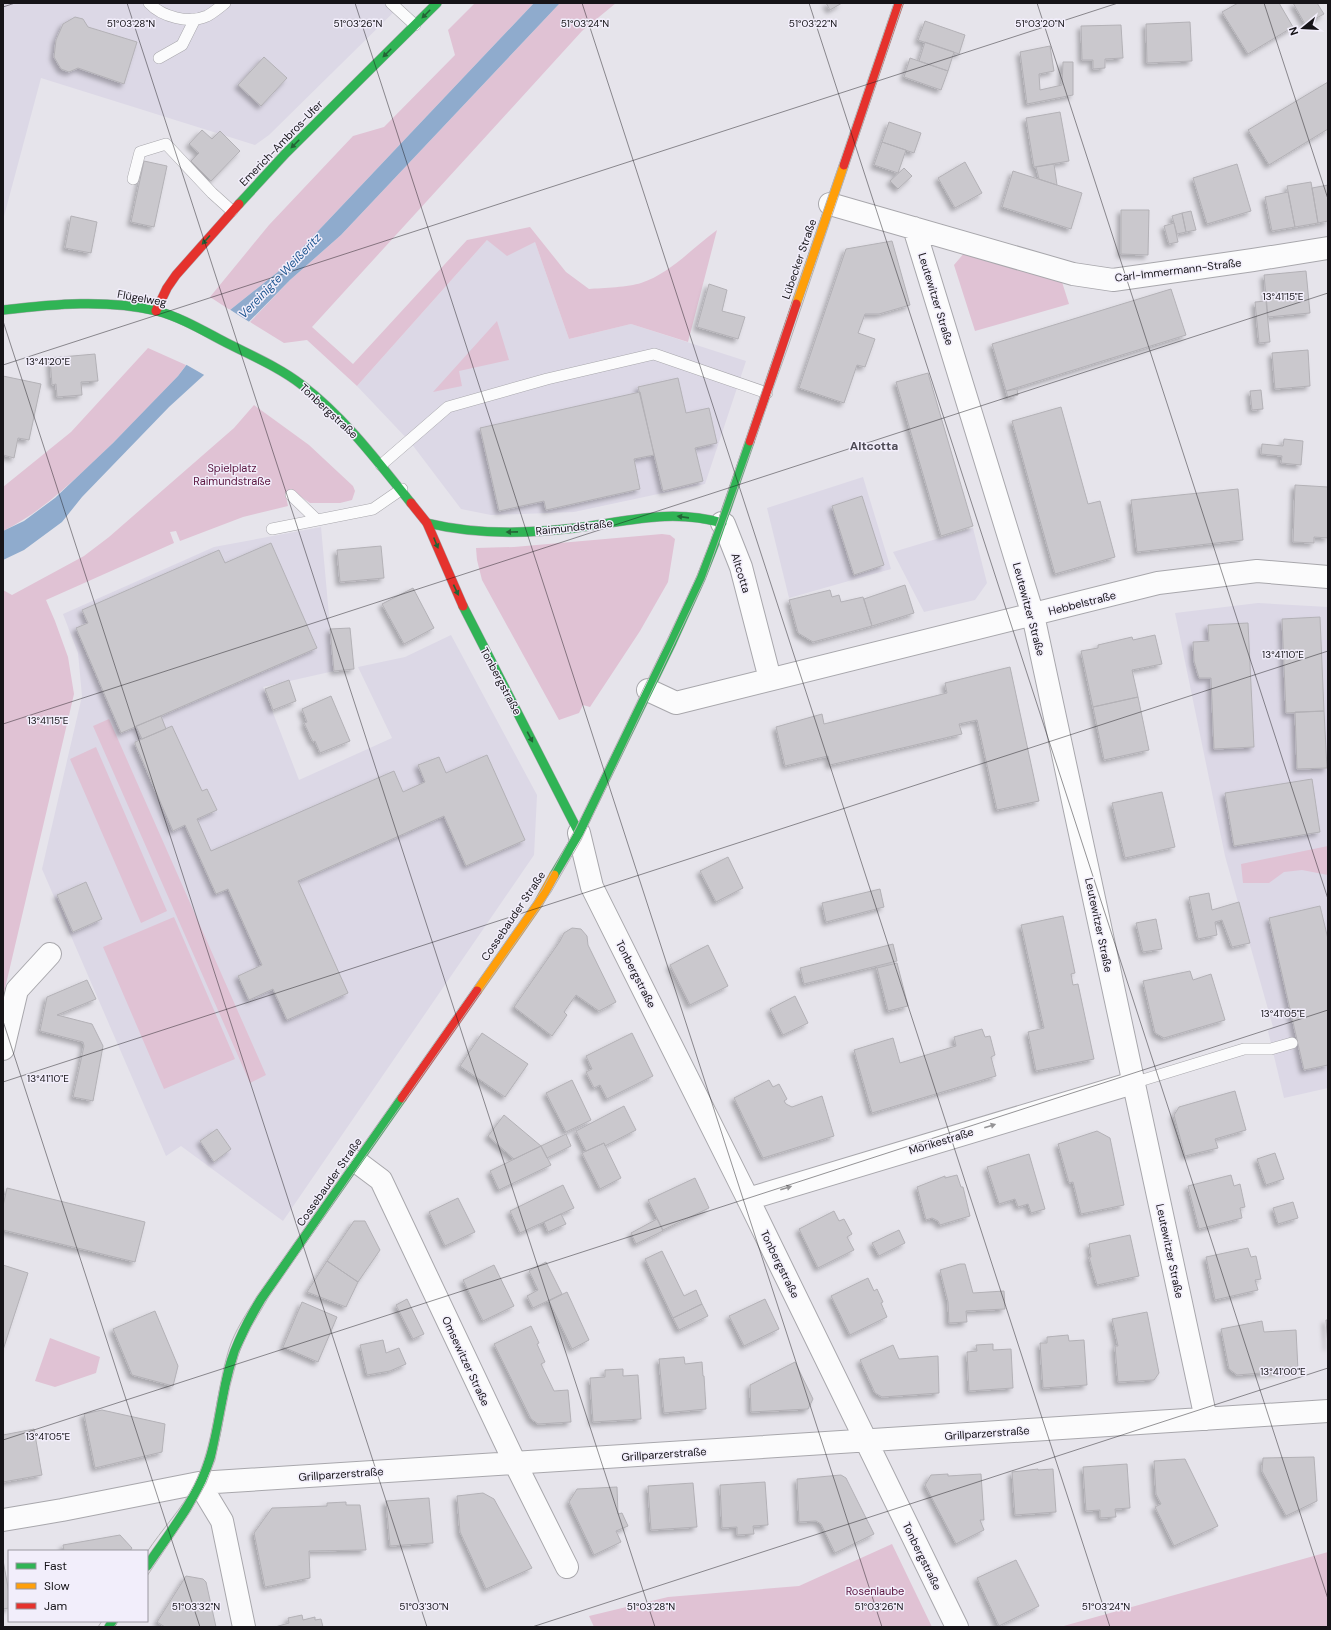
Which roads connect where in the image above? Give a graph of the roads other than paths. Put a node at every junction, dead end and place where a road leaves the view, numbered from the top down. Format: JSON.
{"nodes":[{"id":1,"x":149,"y":3,"type":"edge"},
{"id":2,"x":225,"y":3,"type":"edge"},
{"id":3,"x":391,"y":3,"type":"edge"},
{"id":4,"x":437,"y":3,"type":"edge"},
{"id":5,"x":899,"y":3,"type":"edge"},
{"id":6,"x":195,"y":19,"type":"junction"},
{"id":7,"x":415,"y":25,"type":"junction"},
{"id":8,"x":159,"y":58,"type":"dead end"},
{"id":9,"x":133,"y":179,"type":"dead end"},
{"id":10,"x":830,"y":204,"type":"junction"},
{"id":11,"x":232,"y":211,"type":"junction"},
{"id":12,"x":914,"y":228,"type":"junction"},
{"id":13,"x":1328,"y":248,"type":"edge"},
{"id":14,"x":3,"y":310,"type":"edge"},
{"id":15,"x":156,"y":311,"type":"junction"},
{"id":16,"x":266,"y":363,"type":"joint"},
{"id":17,"x":766,"y":394,"type":"junction"},
{"id":18,"x":381,"y":465,"type":"junction"},
{"id":19,"x":402,"y":489,"type":"junction"},
{"id":20,"x":291,"y":495,"type":"dead end"},
{"id":21,"x":317,"y":520,"type":"junction"},
{"id":22,"x":427,"y":522,"type":"junction"},
{"id":23,"x":722,"y":523,"type":"junction"},
{"id":24,"x":272,"y":529,"type":"dead end"},
{"id":25,"x":1328,"y":577,"type":"edge"},
{"id":26,"x":1033,"y":615,"type":"junction"},
{"id":27,"x":770,"y":679,"type":"junction"},
{"id":28,"x":648,"y":690,"type":"junction"},
{"id":29,"x":579,"y":833,"type":"junction"},
{"id":30,"x":50,"y":954,"type":"dead end"},
{"id":31,"x":1292,"y":1043,"type":"dead end"},
{"id":32,"x":3,"y":1049,"type":"edge"},
{"id":33,"x":1133,"y":1083,"type":"junction"},
{"id":34,"x":357,"y":1162,"type":"junction"},
{"id":35,"x":748,"y":1199,"type":"junction"},
{"id":36,"x":1328,"y":1411,"type":"edge"},
{"id":37,"x":1206,"y":1419,"type":"junction"},
{"id":38,"x":866,"y":1440,"type":"junction"},
{"id":39,"x":515,"y":1463,"type":"junction"},
{"id":40,"x":199,"y":1483,"type":"junction"},
{"id":41,"x":3,"y":1520,"type":"edge"},
{"id":42,"x":148,"y":1564,"type":"edge"},
{"id":43,"x":567,"y":1566,"type":"dead end"},
{"id":44,"x":244,"y":1627,"type":"edge"},
{"id":45,"x":957,"y":1627,"type":"edge"}],
"edges":[{"from":1,"to":6,"type":"lane"},
{"from":2,"to":6,"type":"lane"},
{"from":3,"to":7,"type":"lane"},
{"from":4,"to":7,"type":"main road","name":"Emerich-Ambros-Ufer","one_way":true},
{"from":5,"to":10,"type":"main road","name":"Lübecker Straße"},
{"from":6,"to":8,"type":"lane"},
{"from":7,"to":11,"type":"main road","name":"Emerich-Ambros-Ufer","one_way":true},
{"from":9,"to":11,"type":"lane"},
{"from":10,"to":12,"type":"street"},
{"from":10,"to":17,"type":"main road","name":"Lübecker Straße"},
{"from":11,"to":15,"type":"main road","name":"Emerich-Ambros-Ufer","one_way":true},
{"from":12,"to":13,"type":"street","name":"Carl-Immermann-Straße"},
{"from":12,"to":26,"type":"street","name":"Leutewitzer Straße"},
{"from":14,"to":15,"type":"main road","name":"Flügelweg"},
{"from":15,"to":16,"type":"main road","name":"Flügelweg"},
{"from":16,"to":18,"type":"main road","name":"Tonbergstraße"},
{"from":17,"to":18,"type":"lane"},
{"from":17,"to":23,"type":"main road","name":"Lübecker Straße"},
{"from":18,"to":19,"type":"main road","name":"Tonbergstraße"},
{"from":19,"to":21,"type":"lane"},
{"from":19,"to":22,"type":"main road","name":"Tonbergstraße"},
{"from":20,"to":21,"type":"lane"},
{"from":21,"to":24,"type":"lane"},
{"from":23,"to":22,"type":"main road","name":"Raimundstraße","one_way":true},
{"from":22,"to":29,"type":"main road","name":"Tonbergstraße","one_way":true},
{"from":23,"to":27,"type":"street","name":"Altcotta"},
{"from":23,"to":28,"type":"main road"},
{"from":25,"to":26,"type":"street","name":"Hebbelstraße"},
{"from":26,"to":27,"type":"street","name":"Hebbelstraße"},
{"from":26,"to":33,"type":"street","name":"Leutewitzer Straße"},
{"from":27,"to":28,"type":"street"},
{"from":28,"to":29,"type":"main road"},
{"from":29,"to":34,"type":"main road","name":"Cossebauder Straße"},
{"from":29,"to":35,"type":"street","name":"Tonbergstraße"},
{"from":30,"to":32,"type":"street"},
{"from":31,"to":33,"type":"lane"},
{"from":35,"to":33,"type":"street","name":"Mörikestraße","one_way":true},
{"from":33,"to":37,"type":"street","name":"Leutewitzer Straße"},
{"from":34,"to":39,"type":"street","name":"Omsewitzer Straße"},
{"from":34,"to":40,"type":"main road","name":"Cossebauder Straße"},
{"from":35,"to":38,"type":"street","name":"Tonbergstraße"},
{"from":36,"to":37,"type":"street","name":"Grillparzerstraße"},
{"from":37,"to":38,"type":"street","name":"Grillparzerstraße"},
{"from":38,"to":39,"type":"street","name":"Grillparzerstraße"},
{"from":38,"to":45,"type":"street","name":"Tonbergstraße"},
{"from":39,"to":40,"type":"street","name":"Grillparzerstraße"},
{"from":39,"to":43,"type":"street","name":"Omsewitzer Straße"},
{"from":40,"to":41,"type":"street","name":"Grillparzerstraße"},
{"from":40,"to":42,"type":"main road","name":"Cossebauder Straße"},
{"from":40,"to":44,"type":"street"}]}
